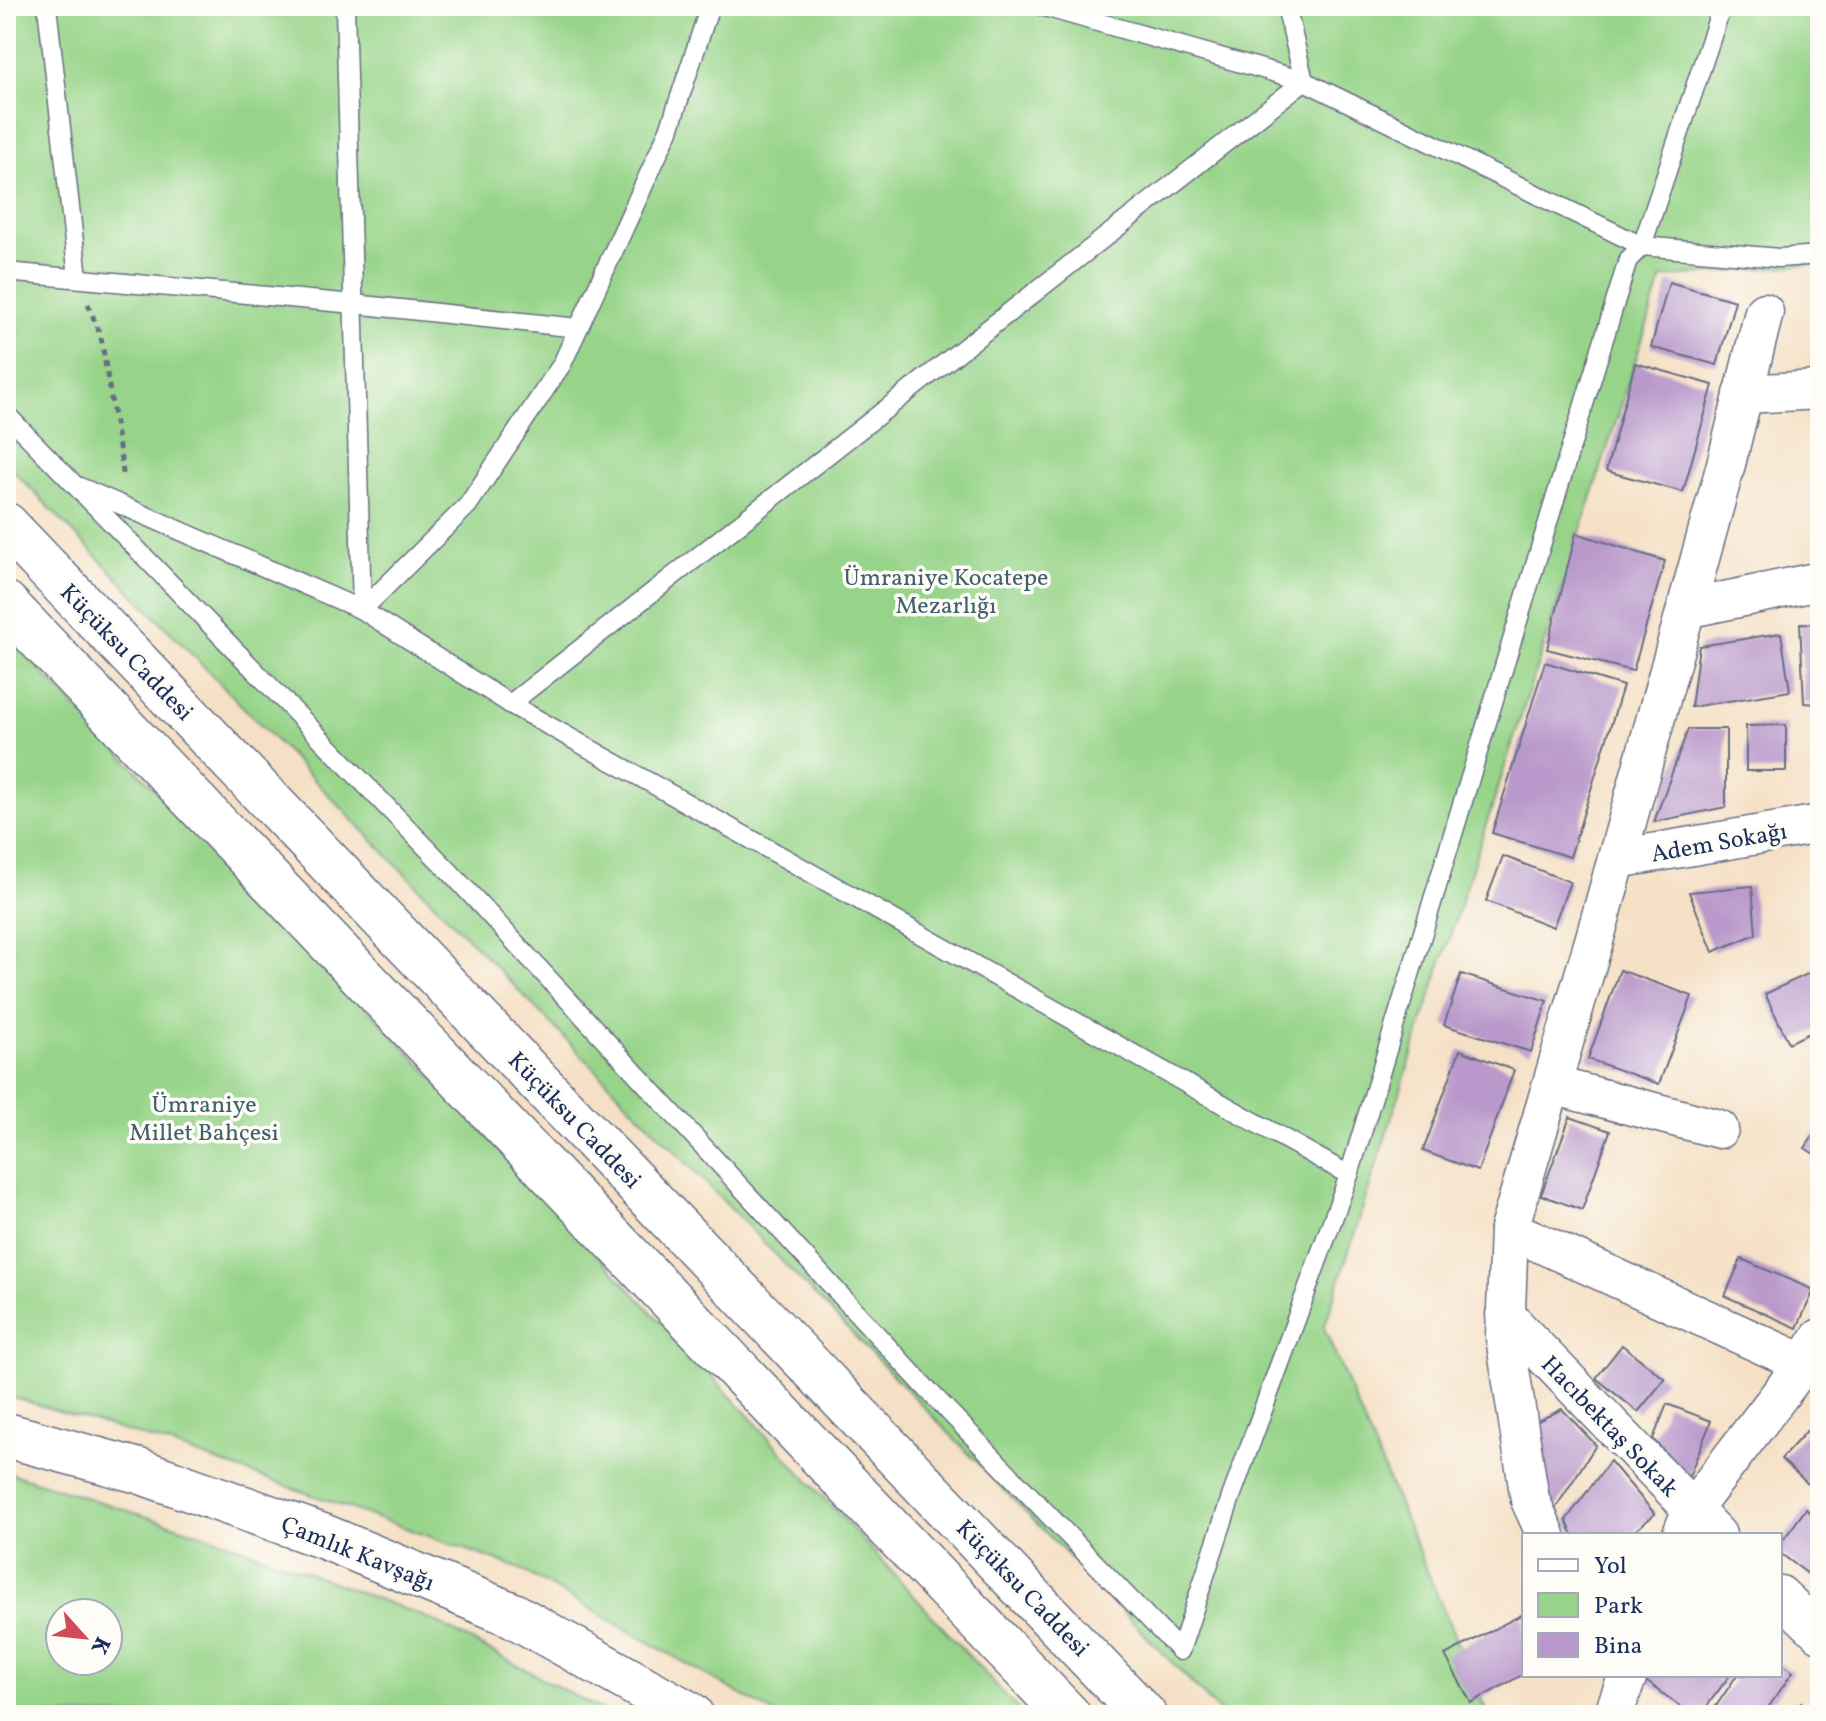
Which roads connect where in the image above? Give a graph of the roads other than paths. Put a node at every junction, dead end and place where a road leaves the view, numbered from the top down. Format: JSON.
{"nodes":[{"id":1,"x":47,"y":6,"type":"edge"},
{"id":2,"x":345,"y":6,"type":"edge"},
{"id":3,"x":710,"y":6,"type":"edge"},
{"id":4,"x":1041,"y":6,"type":"edge"},
{"id":5,"x":1286,"y":6,"type":"edge"},
{"id":6,"x":1722,"y":6,"type":"edge"},
{"id":7,"x":1304,"y":81,"type":"junction"},
{"id":8,"x":1642,"y":246,"type":"junction"},
{"id":9,"x":1820,"y":255,"type":"edge"},
{"id":10,"x":6,"y":272,"type":"edge"},
{"id":11,"x":78,"y":277,"type":"junction"},
{"id":12,"x":354,"y":304,"type":"junction"},
{"id":13,"x":1764,"y":312,"type":"dead end"},
{"id":14,"x":578,"y":328,"type":"junction"},
{"id":15,"x":1820,"y":390,"type":"edge"},
{"id":16,"x":1743,"y":394,"type":"junction"},
{"id":17,"x":6,"y":414,"type":"edge"},
{"id":18,"x":73,"y":484,"type":"junction"},
{"id":19,"x":6,"y":525,"type":"edge"},
{"id":20,"x":1820,"y":581,"type":"edge"},
{"id":21,"x":6,"y":604,"type":"edge"},
{"id":22,"x":1686,"y":609,"type":"junction"},
{"id":23,"x":362,"y":610,"type":"junction"},
{"id":24,"x":510,"y":704,"type":"junction"},
{"id":25,"x":1820,"y":824,"type":"edge"},
{"id":26,"x":1617,"y":859,"type":"junction"},
{"id":27,"x":1552,"y":1085,"type":"junction"},
{"id":28,"x":1719,"y":1129,"type":"dead end"},
{"id":29,"x":1349,"y":1175,"type":"junction"},
{"id":30,"x":1509,"y":1229,"type":"junction"},
{"id":31,"x":1505,"y":1315,"type":"junction"},
{"id":32,"x":1815,"y":1357,"type":"edge"},
{"id":33,"x":6,"y":1435,"type":"edge"},
{"id":34,"x":1696,"y":1527,"type":"edge"},
{"id":35,"x":1545,"y":1533,"type":"edge"},
{"id":36,"x":1782,"y":1597,"type":"edge"},
{"id":37,"x":1820,"y":1633,"type":"edge"},
{"id":38,"x":1596,"y":1677,"type":"edge"},
{"id":39,"x":1627,"y":1677,"type":"edge"},
{"id":40,"x":691,"y":1715,"type":"edge"},
{"id":41,"x":1068,"y":1715,"type":"edge"},
{"id":42,"x":1144,"y":1715,"type":"edge"},
{"id":43,"x":1603,"y":1715,"type":"edge"},
{"id":44,"x":1613,"y":1715,"type":"edge"}],
"edges":[{"from":1,"to":11,"type":"lane"},
{"from":2,"to":12,"type":"lane"},
{"from":3,"to":14,"type":"lane"},
{"from":4,"to":7,"type":"lane"},
{"from":5,"to":7,"type":"lane"},
{"from":6,"to":8,"type":"lane"},
{"from":7,"to":8,"type":"lane"},
{"from":7,"to":24,"type":"lane"},
{"from":8,"to":9,"type":"lane"},
{"from":8,"to":29,"type":"lane"},
{"from":10,"to":11,"type":"lane"},
{"from":11,"to":12,"type":"lane"},
{"from":12,"to":14,"type":"lane"},
{"from":12,"to":23,"type":"lane"},
{"from":13,"to":16,"type":"street"},
{"from":14,"to":23,"type":"lane"},
{"from":15,"to":16,"type":"street"},
{"from":16,"to":22,"type":"street"},
{"from":17,"to":18,"type":"lane"},
{"from":18,"to":23,"type":"lane"},
{"from":18,"to":29,"type":"lane"},
{"from":19,"to":42,"type":"main road","name":"Küçüksu Caddesi"},
{"from":20,"to":22,"type":"street"},
{"from":21,"to":41,"type":"main road"},
{"from":22,"to":26,"type":"street"},
{"from":23,"to":24,"type":"lane"},
{"from":24,"to":29,"type":"lane"},
{"from":25,"to":26,"type":"street","name":"Adem Sokağı"},
{"from":26,"to":27,"type":"street"},
{"from":27,"to":28,"type":"street"},
{"from":27,"to":30,"type":"street"},
{"from":30,"to":31,"type":"street"},
{"from":30,"to":32,"type":"street"},
{"from":31,"to":34,"type":"street","name":"Hacıbektaş Sokak"},
{"from":31,"to":35,"type":"street"},
{"from":32,"to":34,"type":"street"},
{"from":33,"to":40,"type":"main road","name":"Çamlık Kavşağı"},
{"from":36,"to":37,"type":"street"},
{"from":38,"to":43,"type":"street"},
{"from":39,"to":44,"type":"street"}]}
